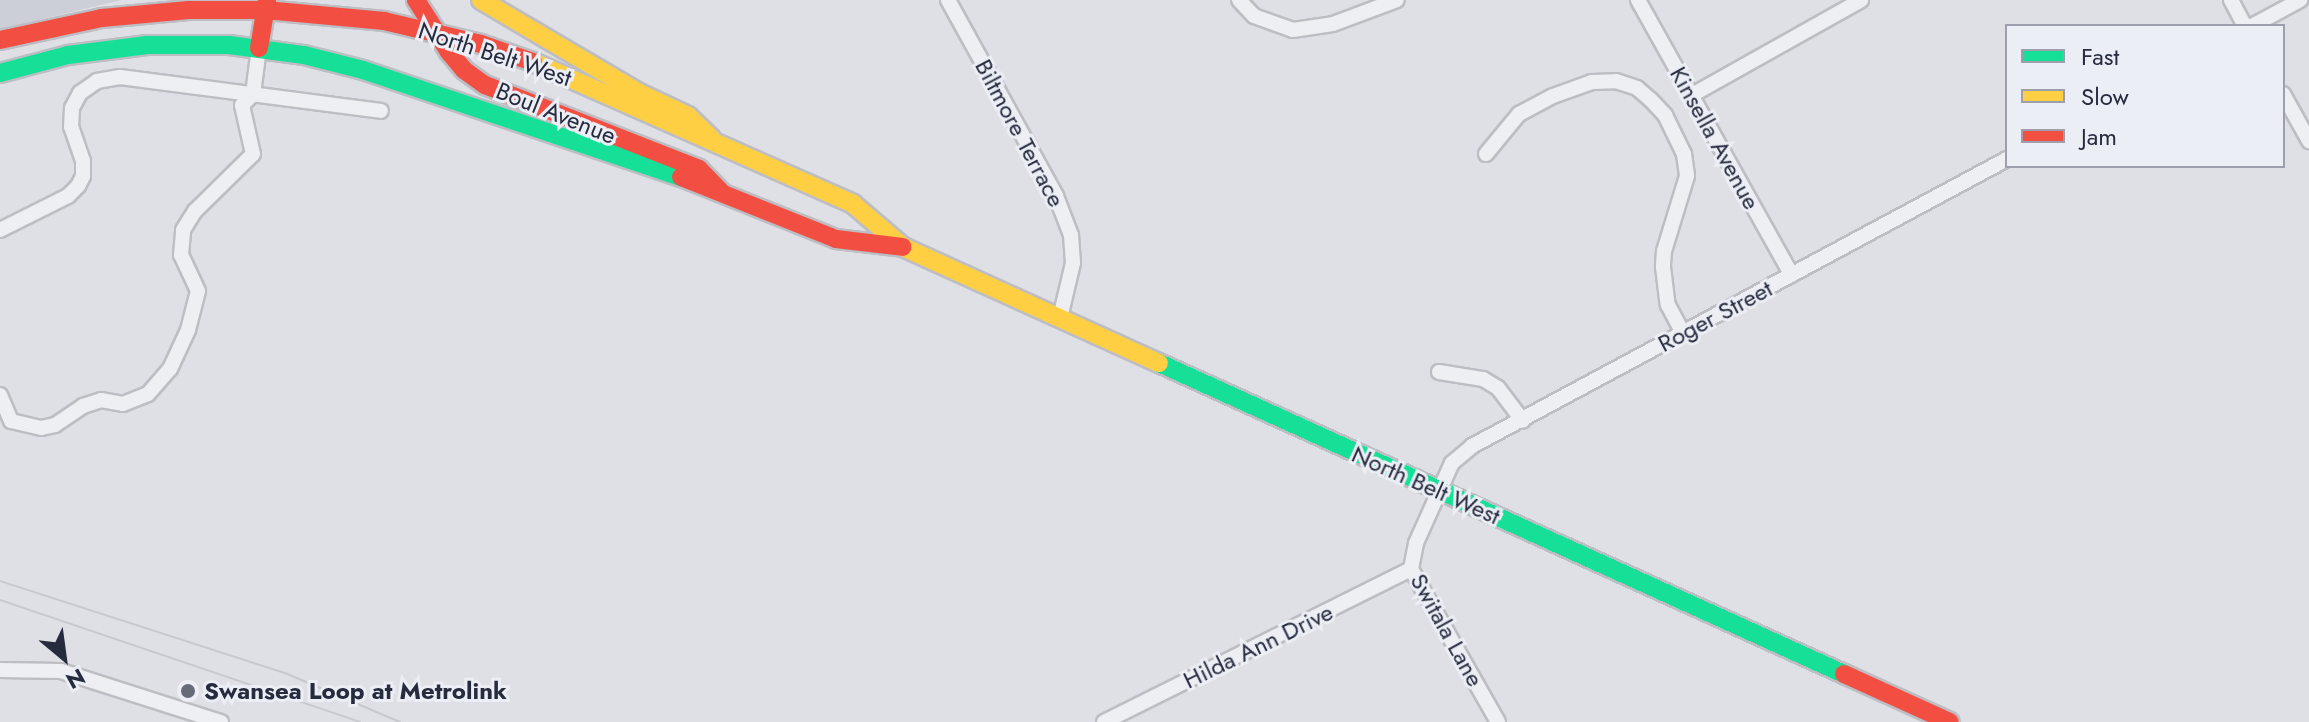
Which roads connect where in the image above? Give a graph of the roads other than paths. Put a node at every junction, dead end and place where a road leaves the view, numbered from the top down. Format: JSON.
{"nodes":[{"id":1,"x":416,"y":0,"type":"edge"},
{"id":2,"x":481,"y":0,"type":"edge"},
{"id":3,"x":948,"y":0,"type":"edge"},
{"id":4,"x":1239,"y":0,"type":"edge"},
{"id":5,"x":1397,"y":0,"type":"edge"},
{"id":6,"x":1638,"y":0,"type":"edge"},
{"id":7,"x":1861,"y":0,"type":"edge"},
{"id":8,"x":2231,"y":0,"type":"edge"},
{"id":9,"x":2300,"y":0,"type":"edge"},
{"id":10,"x":266,"y":5,"type":"edge"},
{"id":11,"x":2244,"y":24,"type":"edge"},
{"id":12,"x":2256,"y":24,"type":"edge"},
{"id":13,"x":436,"y":32,"type":"junction"},
{"id":14,"x":0,"y":40,"type":"edge"},
{"id":15,"x":259,"y":48,"type":"junction"},
{"id":16,"x":0,"y":73,"type":"edge"},
{"id":17,"x":253,"y":94,"type":"junction"},
{"id":18,"x":1692,"y":95,"type":"junction"},
{"id":19,"x":2285,"y":98,"type":"edge"},
{"id":20,"x":381,"y":111,"type":"dead end"},
{"id":21,"x":711,"y":138,"type":"junction"},
{"id":22,"x":2309,"y":141,"type":"edge"},
{"id":23,"x":1486,"y":154,"type":"dead end"},
{"id":24,"x":2005,"y":160,"type":"edge"},
{"id":25,"x":723,"y":193,"type":"junction"},
{"id":26,"x":0,"y":230,"type":"edge"},
{"id":27,"x":903,"y":247,"type":"junction"},
{"id":28,"x":1792,"y":275,"type":"junction"},
{"id":29,"x":1060,"y":318,"type":"junction"},
{"id":30,"x":1683,"y":333,"type":"junction"},
{"id":31,"x":1439,"y":372,"type":"dead end"},
{"id":32,"x":0,"y":395,"type":"edge"},
{"id":33,"x":1523,"y":421,"type":"junction"},
{"id":34,"x":1437,"y":490,"type":"junction"},
{"id":35,"x":1411,"y":569,"type":"junction"},
{"id":36,"x":0,"y":670,"type":"edge"},
{"id":37,"x":221,"y":722,"type":"edge"},
{"id":38,"x":1104,"y":722,"type":"edge"},
{"id":39,"x":1498,"y":722,"type":"edge"},
{"id":40,"x":1950,"y":722,"type":"edge"}],
"edges":[{"from":1,"to":13,"type":"main road","name":"Boul Avenue"},
{"from":2,"to":21,"type":"main road","name":"Boul Avenue"},
{"from":3,"to":29,"type":"street","name":"Biltmore Terrace"},
{"from":4,"to":5,"type":"street"},
{"from":6,"to":18,"type":"street","name":"Kinsella Avenue"},
{"from":7,"to":18,"type":"street"},
{"from":8,"to":11,"type":"street"},
{"from":9,"to":12,"type":"street"},
{"from":10,"to":13,"type":"main road","name":"North Belt West"},
{"from":10,"to":14,"type":"main road","name":"North Belt West"},
{"from":10,"to":15,"type":"main road"},
{"from":13,"to":21,"type":"main road","name":"North Belt West"},
{"from":13,"to":25,"type":"main road","name":"Boul Avenue"},
{"from":15,"to":16,"type":"main road","name":"North Belt West"},
{"from":15,"to":17,"type":"street"},
{"from":15,"to":25,"type":"main road","name":"North Belt West"},
{"from":17,"to":20,"type":"street"},
{"from":17,"to":26,"type":"street"},
{"from":17,"to":32,"type":"street"},
{"from":18,"to":28,"type":"street","name":"Kinsella Avenue"},
{"from":19,"to":22,"type":"street"},
{"from":21,"to":27,"type":"main road","name":"North Belt West"},
{"from":23,"to":30,"type":"street"},
{"from":24,"to":28,"type":"street","name":"Roger Street"},
{"from":25,"to":27,"type":"main road","name":"North Belt West"},
{"from":27,"to":29,"type":"main road","name":"North Belt West"},
{"from":28,"to":30,"type":"street","name":"Roger Street"},
{"from":29,"to":34,"type":"main road","name":"North Belt West"},
{"from":30,"to":33,"type":"street","name":"Roger Street"},
{"from":31,"to":33,"type":"street"},
{"from":33,"to":34,"type":"street","name":"Roger Street"},
{"from":34,"to":35,"type":"street","name":"Switala Lane"},
{"from":34,"to":40,"type":"main road","name":"North Belt West"},
{"from":35,"to":38,"type":"street","name":"Hilda Ann Drive"},
{"from":35,"to":39,"type":"street","name":"Switala Lane"},
{"from":36,"to":37,"type":"street"}]}
